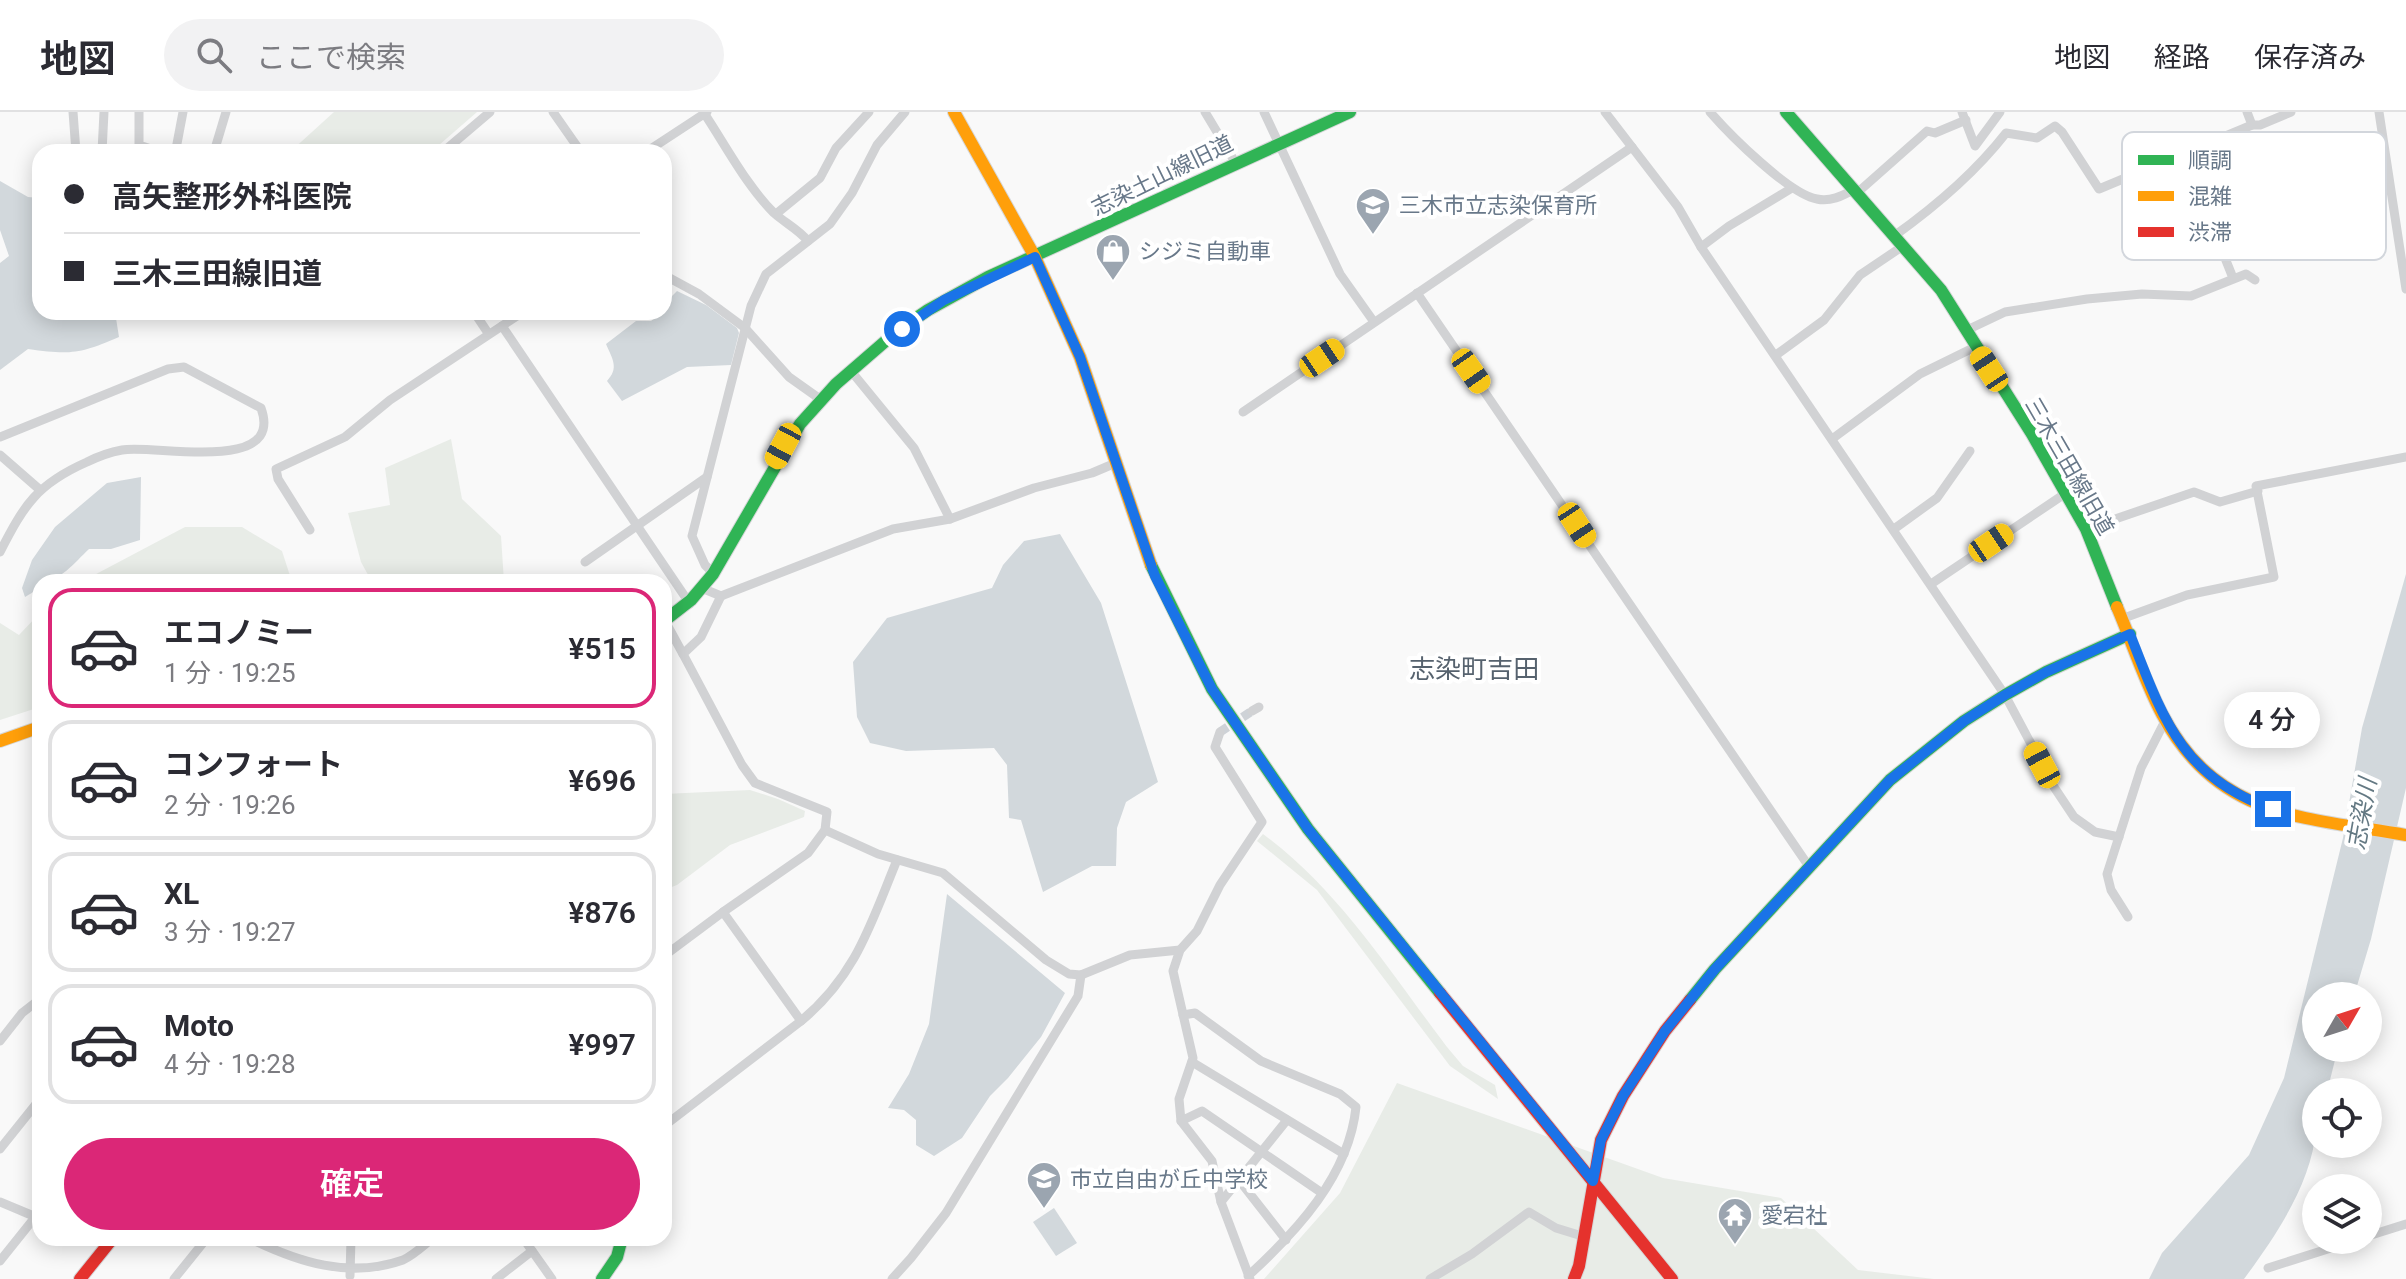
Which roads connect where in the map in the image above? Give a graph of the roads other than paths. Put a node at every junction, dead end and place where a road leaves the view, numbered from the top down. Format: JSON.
{"nodes":[{"id":1,"x":73,"y":112,"type":"edge"},
{"id":2,"x":104,"y":112,"type":"edge"},
{"id":3,"x":139,"y":112,"type":"edge"},
{"id":4,"x":183,"y":112,"type":"edge"},
{"id":5,"x":226,"y":112,"type":"edge"},
{"id":6,"x":490,"y":112,"type":"edge"},
{"id":7,"x":553,"y":112,"type":"edge"},
{"id":8,"x":869,"y":112,"type":"edge"},
{"id":9,"x":905,"y":112,"type":"edge"},
{"id":10,"x":954,"y":112,"type":"edge"},
{"id":11,"x":1205,"y":112,"type":"edge"},
{"id":12,"x":1264,"y":112,"type":"edge"},
{"id":13,"x":1350,"y":112,"type":"edge"},
{"id":14,"x":1605,"y":112,"type":"edge"},
{"id":15,"x":1710,"y":112,"type":"edge"},
{"id":16,"x":1786,"y":112,"type":"edge"},
{"id":17,"x":2000,"y":112,"type":"edge"},
{"id":18,"x":2247,"y":112,"type":"edge"},
{"id":19,"x":2291,"y":112,"type":"edge"},
{"id":20,"x":2379,"y":112,"type":"edge"},
{"id":21,"x":705,"y":113,"type":"edge"},
{"id":22,"x":1964,"y":116,"type":"edge"},
{"id":23,"x":2252,"y":125,"type":"junction"},
{"id":24,"x":2237,"y":132,"type":"edge"},
{"id":25,"x":2382,"y":132,"type":"edge"},
{"id":26,"x":1277,"y":143,"type":"junction"},
{"id":27,"x":75,"y":144,"type":"edge"},
{"id":28,"x":102,"y":144,"type":"edge"},
{"id":29,"x":139,"y":144,"type":"edge"},
{"id":30,"x":177,"y":144,"type":"edge"},
{"id":31,"x":216,"y":144,"type":"edge"},
{"id":32,"x":452,"y":144,"type":"edge"},
{"id":33,"x":575,"y":144,"type":"edge"},
{"id":34,"x":658,"y":144,"type":"edge"},
{"id":35,"x":1975,"y":146,"type":"junction"},
{"id":36,"x":1632,"y":147,"type":"junction"},
{"id":37,"x":2386,"y":158,"type":"edge"},
{"id":38,"x":1984,"y":161,"type":"junction"},
{"id":39,"x":1235,"y":162,"type":"junction"},
{"id":40,"x":2122,"y":180,"type":"edge"},
{"id":41,"x":1792,"y":188,"type":"junction"},
{"id":42,"x":1855,"y":192,"type":"junction"},
{"id":43,"x":776,"y":214,"type":"junction"},
{"id":44,"x":808,"y":241,"type":"junction"},
{"id":45,"x":1899,"y":241,"type":"junction"},
{"id":46,"x":1701,"y":247,"type":"junction"},
{"id":47,"x":1035,"y":257,"type":"junction"},
{"id":48,"x":2226,"y":260,"type":"edge"},
{"id":49,"x":2233,"y":278,"type":"junction"},
{"id":50,"x":672,"y":279,"type":"edge"},
{"id":51,"x":2255,"y":280,"type":"dead end"},
{"id":52,"x":2406,"y":289,"type":"edge"},
{"id":53,"x":1417,"y":293,"type":"junction"},
{"id":54,"x":479,"y":320,"type":"edge"},
{"id":55,"x":511,"y":320,"type":"edge"},
{"id":56,"x":1374,"y":322,"type":"junction"},
{"id":57,"x":502,"y":326,"type":"junction"},
{"id":58,"x":745,"y":328,"type":"junction"},
{"id":59,"x":1967,"y":330,"type":"junction"},
{"id":60,"x":488,"y":333,"type":"junction"},
{"id":61,"x":1975,"y":347,"type":"junction"},
{"id":62,"x":1776,"y":355,"type":"junction"},
{"id":63,"x":851,"y":371,"type":"junction"},
{"id":64,"x":820,"y":399,"type":"junction"},
{"id":65,"x":1243,"y":412,"type":"dead end"},
{"id":66,"x":0,"y":437,"type":"edge"},
{"id":67,"x":1832,"y":439,"type":"junction"},
{"id":68,"x":1970,"y":451,"type":"dead end"},
{"id":69,"x":0,"y":455,"type":"edge"},
{"id":70,"x":2406,"y":457,"type":"edge"},
{"id":71,"x":1118,"y":462,"type":"junction"},
{"id":72,"x":708,"y":477,"type":"junction"},
{"id":73,"x":39,"y":489,"type":"junction"},
{"id":74,"x":2258,"y":491,"type":"junction"},
{"id":75,"x":2066,"y":493,"type":"junction"},
{"id":76,"x":950,"y":519,"type":"junction"},
{"id":77,"x":637,"y":524,"type":"junction"},
{"id":78,"x":1894,"y":529,"type":"junction"},
{"id":79,"x":2086,"y":529,"type":"junction"},
{"id":80,"x":310,"y":530,"type":"dead end"},
{"id":81,"x":0,"y":552,"type":"edge"},
{"id":82,"x":585,"y":562,"type":"dead end"},
{"id":83,"x":670,"y":574,"type":"edge"},
{"id":84,"x":715,"y":575,"type":"junction"},
{"id":85,"x":672,"y":577,"type":"edge"},
{"id":86,"x":1931,"y":584,"type":"junction"},
{"id":87,"x":704,"y":589,"type":"junction"},
{"id":88,"x":721,"y":596,"type":"junction"},
{"id":89,"x":690,"y":604,"type":"junction"},
{"id":90,"x":672,"y":616,"type":"edge"},
{"id":91,"x":2124,"y":618,"type":"junction"},
{"id":92,"x":672,"y":634,"type":"edge"},
{"id":93,"x":2130,"y":634,"type":"junction"},
{"id":94,"x":683,"y":654,"type":"junction"},
{"id":95,"x":2005,"y":695,"type":"junction"},
{"id":96,"x":2165,"y":721,"type":"junction"},
{"id":97,"x":32,"y":730,"type":"edge"},
{"id":98,"x":1220,"y":732,"type":"dead end"},
{"id":99,"x":0,"y":741,"type":"edge"},
{"id":100,"x":825,"y":830,"type":"junction"},
{"id":101,"x":2406,"y":835,"type":"edge"},
{"id":102,"x":2119,"y":837,"type":"junction"},
{"id":103,"x":897,"y":860,"type":"junction"},
{"id":104,"x":1810,"y":868,"type":"junction"},
{"id":105,"x":723,"y":912,"type":"junction"},
{"id":106,"x":2128,"y":917,"type":"dead end"},
{"id":107,"x":672,"y":950,"type":"edge"},
{"id":108,"x":1180,"y":950,"type":"junction"},
{"id":109,"x":1081,"y":975,"type":"junction"},
{"id":110,"x":32,"y":1005,"type":"edge"},
{"id":111,"x":1183,"y":1015,"type":"junction"},
{"id":112,"x":801,"y":1021,"type":"junction"},
{"id":113,"x":0,"y":1041,"type":"edge"},
{"id":114,"x":1192,"y":1062,"type":"junction"},
{"id":115,"x":32,"y":1109,"type":"edge"},
{"id":116,"x":672,"y":1120,"type":"edge"},
{"id":117,"x":1287,"y":1120,"type":"junction"},
{"id":118,"x":1181,"y":1121,"type":"junction"},
{"id":119,"x":0,"y":1149,"type":"edge"},
{"id":120,"x":1263,"y":1153,"type":"junction"},
{"id":121,"x":1344,"y":1154,"type":"junction"},
{"id":122,"x":1239,"y":1180,"type":"junction"},
{"id":123,"x":1593,"y":1181,"type":"junction"},
{"id":124,"x":1322,"y":1193,"type":"junction"},
{"id":125,"x":0,"y":1202,"type":"edge"},
{"id":126,"x":1221,"y":1202,"type":"junction"},
{"id":127,"x":32,"y":1212,"type":"edge"},
{"id":128,"x":32,"y":1221,"type":"edge"},
{"id":129,"x":2406,"y":1224,"type":"edge"},
{"id":130,"x":2382,"y":1232,"type":"edge"},
{"id":131,"x":1582,"y":1236,"type":"junction"},
{"id":132,"x":1286,"y":1240,"type":"junction"},
{"id":133,"x":107,"y":1246,"type":"edge"},
{"id":134,"x":201,"y":1246,"type":"edge"},
{"id":135,"x":265,"y":1246,"type":"edge"},
{"id":136,"x":351,"y":1246,"type":"edge"},
{"id":137,"x":423,"y":1246,"type":"edge"},
{"id":138,"x":529,"y":1246,"type":"edge"},
{"id":139,"x":620,"y":1246,"type":"edge"},
{"id":140,"x":532,"y":1251,"type":"junction"},
{"id":141,"x":2312,"y":1254,"type":"edge"},
{"id":142,"x":0,"y":1261,"type":"edge"},
{"id":143,"x":2268,"y":1268,"type":"dead end"},
{"id":144,"x":350,"y":1276,"type":"edge"},
{"id":145,"x":1249,"y":1278,"type":"edge"},
{"id":146,"x":80,"y":1279,"type":"edge"},
{"id":147,"x":176,"y":1279,"type":"edge"},
{"id":148,"x":496,"y":1279,"type":"edge"},
{"id":149,"x":552,"y":1279,"type":"edge"},
{"id":150,"x":602,"y":1279,"type":"edge"},
{"id":151,"x":892,"y":1279,"type":"edge"},
{"id":152,"x":1430,"y":1279,"type":"edge"},
{"id":153,"x":1574,"y":1279,"type":"edge"},
{"id":154,"x":1672,"y":1279,"type":"edge"}],
"edges":[{"from":1,"to":27,"type":"street"},
{"from":2,"to":28,"type":"street"},
{"from":3,"to":29,"type":"street"},
{"from":4,"to":30,"type":"street"},
{"from":5,"to":31,"type":"street"},
{"from":6,"to":32,"type":"street"},
{"from":7,"to":33,"type":"street"},
{"from":8,"to":43,"type":"street"},
{"from":9,"to":44,"type":"street"},
{"from":10,"to":47,"type":"street"},
{"from":11,"to":39,"type":"street"},
{"from":12,"to":26,"type":"street"},
{"from":13,"to":26,"type":"street","name":"志染土山線旧道"},
{"from":14,"to":36,"type":"street"},
{"from":15,"to":41,"type":"street"},
{"from":16,"to":42,"type":"street","name":"三木三田線旧道"},
{"from":17,"to":35,"type":"street"},
{"from":18,"to":23,"type":"street"},
{"from":19,"to":23,"type":"street"},
{"from":20,"to":25,"type":"street"},
{"from":21,"to":34,"type":"street"},
{"from":21,"to":43,"type":"street"},
{"from":22,"to":35,"type":"street"},
{"from":22,"to":42,"type":"street"},
{"from":23,"to":24,"type":"street"},
{"from":26,"to":39,"type":"street","name":"志染土山線旧道"},
{"from":26,"to":56,"type":"street"},
{"from":35,"to":38,"type":"street"},
{"from":36,"to":46,"type":"street"},
{"from":36,"to":53,"type":"street"},
{"from":37,"to":52,"type":"street"},
{"from":38,"to":40,"type":"street"},
{"from":38,"to":45,"type":"street"},
{"from":39,"to":47,"type":"street","name":"志染土山線旧道"},
{"from":41,"to":42,"type":"street"},
{"from":41,"to":46,"type":"street"},
{"from":42,"to":45,"type":"street","name":"三木三田線旧道"},
{"from":43,"to":44,"type":"street"},
{"from":44,"to":58,"type":"street"},
{"from":45,"to":59,"type":"street","name":"三木三田線旧道"},
{"from":45,"to":62,"type":"street"},
{"from":46,"to":62,"type":"street"},
{"from":47,"to":63,"type":"street","name":"志染土山線旧道"},
{"from":47,"to":71,"type":"street"},
{"from":48,"to":49,"type":"street"},
{"from":49,"to":51,"type":"street"},
{"from":49,"to":59,"type":"street"},
{"from":50,"to":58,"type":"street"},
{"from":53,"to":56,"type":"street"},
{"from":53,"to":104,"type":"street"},
{"from":54,"to":60,"type":"street"},
{"from":55,"to":57,"type":"street"},
{"from":56,"to":65,"type":"street"},
{"from":57,"to":60,"type":"street"},
{"from":57,"to":77,"type":"street"},
{"from":58,"to":64,"type":"street"},
{"from":58,"to":72,"type":"street"},
{"from":59,"to":61,"type":"street","name":"三木三田線旧道"},
{"from":60,"to":80,"type":"street"},
{"from":61,"to":67,"type":"street"},
{"from":61,"to":75,"type":"street","name":"三木三田線旧道"},
{"from":62,"to":67,"type":"street"},
{"from":63,"to":64,"type":"street","name":"志染土山線旧道"},
{"from":63,"to":76,"type":"street"},
{"from":64,"to":84,"type":"street","name":"志染土山線旧道"},
{"from":66,"to":73,"type":"street"},
{"from":67,"to":78,"type":"street"},
{"from":68,"to":78,"type":"street"},
{"from":69,"to":73,"type":"street"},
{"from":70,"to":74,"type":"street"},
{"from":71,"to":76,"type":"street"},
{"from":71,"to":123,"type":"street"},
{"from":72,"to":77,"type":"street"},
{"from":72,"to":84,"type":"street"},
{"from":73,"to":81,"type":"street"},
{"from":74,"to":79,"type":"street"},
{"from":74,"to":91,"type":"street"},
{"from":75,"to":79,"type":"street","name":"三木三田線旧道"},
{"from":75,"to":86,"type":"street"},
{"from":76,"to":88,"type":"street"},
{"from":77,"to":82,"type":"street"},
{"from":77,"to":83,"type":"street"},
{"from":78,"to":86,"type":"street"},
{"from":79,"to":91,"type":"street","name":"三木三田線旧道"},
{"from":84,"to":87,"type":"street","name":"志染土山線旧道"},
{"from":85,"to":89,"type":"street"},
{"from":86,"to":95,"type":"street"},
{"from":87,"to":88,"type":"street"},
{"from":87,"to":89,"type":"street","name":"志染土山線旧道"},
{"from":88,"to":94,"type":"street"},
{"from":89,"to":90,"type":"street","name":"志染土山線旧道"},
{"from":91,"to":93,"type":"street","name":"三木三田線旧道"},
{"from":92,"to":94,"type":"street"},
{"from":93,"to":95,"type":"street"},
{"from":93,"to":96,"type":"street","name":"三木三田線旧道"},
{"from":94,"to":100,"type":"street"},
{"from":95,"to":102,"type":"street"},
{"from":95,"to":104,"type":"street"},
{"from":96,"to":101,"type":"street","name":"三木三田線旧道"},
{"from":96,"to":102,"type":"street"},
{"from":97,"to":99,"type":"street"},
{"from":98,"to":108,"type":"street"},
{"from":100,"to":103,"type":"street"},
{"from":100,"to":105,"type":"street"},
{"from":102,"to":106,"type":"street"},
{"from":103,"to":109,"type":"street"},
{"from":103,"to":112,"type":"street"},
{"from":104,"to":123,"type":"street"},
{"from":105,"to":107,"type":"street"},
{"from":105,"to":112,"type":"street"},
{"from":108,"to":109,"type":"street"},
{"from":108,"to":111,"type":"street"},
{"from":109,"to":151,"type":"street"},
{"from":110,"to":113,"type":"street"},
{"from":111,"to":114,"type":"street"},
{"from":111,"to":121,"type":"street"},
{"from":112,"to":116,"type":"street"},
{"from":114,"to":117,"type":"street"},
{"from":114,"to":118,"type":"street"},
{"from":115,"to":119,"type":"street"},
{"from":117,"to":120,"type":"street"},
{"from":117,"to":121,"type":"street"},
{"from":118,"to":120,"type":"street"},
{"from":118,"to":126,"type":"street"},
{"from":120,"to":122,"type":"street"},
{"from":120,"to":124,"type":"street"},
{"from":121,"to":124,"type":"street"},
{"from":122,"to":126,"type":"street"},
{"from":122,"to":132,"type":"street"},
{"from":123,"to":131,"type":"street"},
{"from":123,"to":154,"type":"street"},
{"from":124,"to":132,"type":"street"},
{"from":125,"to":127,"type":"street"},
{"from":126,"to":145,"type":"street"},
{"from":128,"to":142,"type":"street"},
{"from":129,"to":130,"type":"street"},
{"from":131,"to":152,"type":"street"},
{"from":131,"to":153,"type":"street"},
{"from":132,"to":145,"type":"street"},
{"from":133,"to":146,"type":"street"},
{"from":134,"to":147,"type":"street"},
{"from":135,"to":144,"type":"street"},
{"from":136,"to":144,"type":"street"},
{"from":137,"to":144,"type":"street"},
{"from":138,"to":140,"type":"street"},
{"from":139,"to":150,"type":"street"},
{"from":140,"to":148,"type":"street"},
{"from":140,"to":149,"type":"street"},
{"from":141,"to":143,"type":"street"}]}
